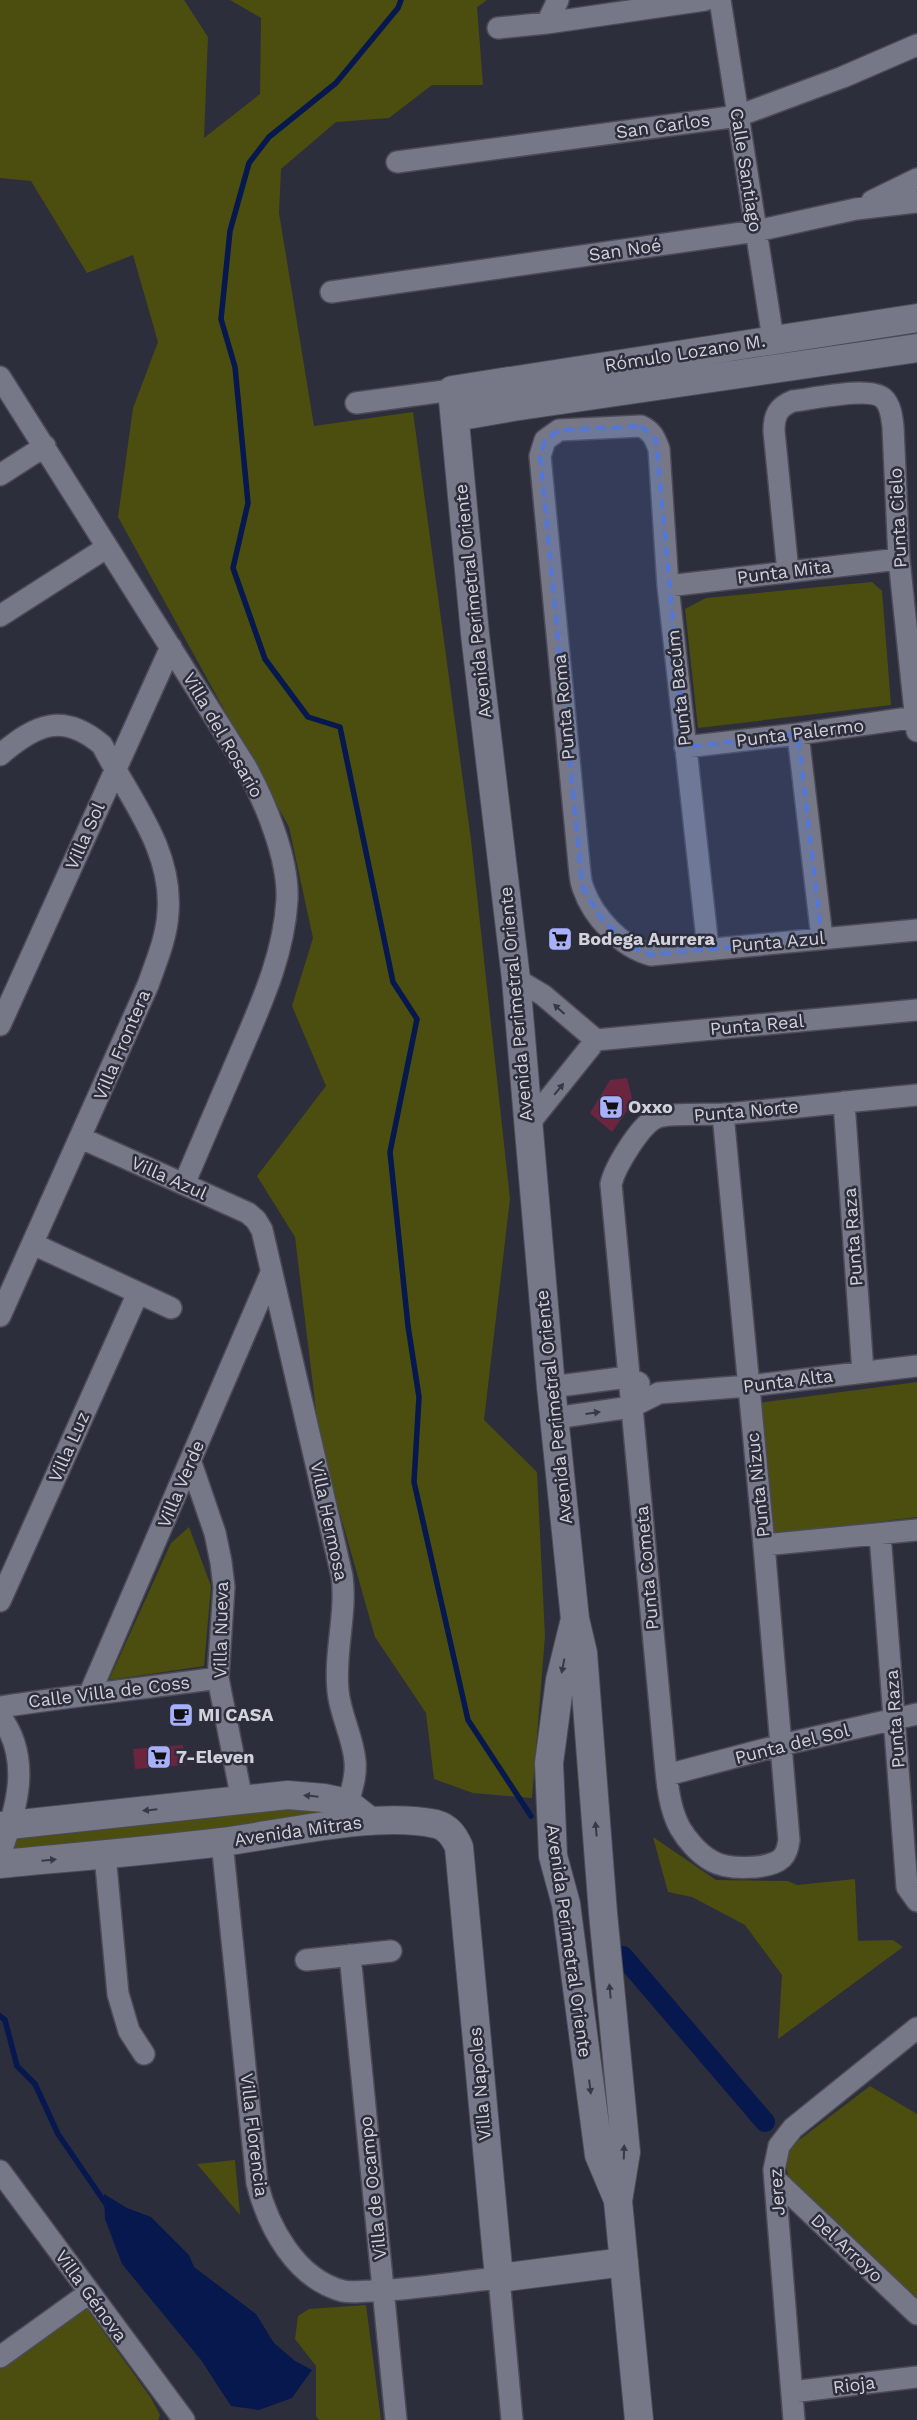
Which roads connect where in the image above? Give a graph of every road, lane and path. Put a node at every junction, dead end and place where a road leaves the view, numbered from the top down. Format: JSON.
{"nodes":[{"id":1,"x":558,"y":0,"type":"edge"},
{"id":2,"x":706,"y":0,"type":"edge"},
{"id":3,"x":720,"y":0,"type":"edge"},
{"id":4,"x":547,"y":23,"type":"junction"},
{"id":5,"x":498,"y":28,"type":"dead end"},
{"id":6,"x":917,"y":45,"type":"edge"},
{"id":7,"x":738,"y":116,"type":"junction"},
{"id":8,"x":398,"y":162,"type":"dead end"},
{"id":9,"x":917,"y":180,"type":"edge"},
{"id":10,"x":917,"y":202,"type":"edge"},
{"id":11,"x":856,"y":209,"type":"junction"},
{"id":12,"x":756,"y":231,"type":"junction"},
{"id":13,"x":331,"y":292,"type":"dead end"},
{"id":14,"x":917,"y":318,"type":"edge"},
{"id":15,"x":773,"y":340,"type":"junction"},
{"id":16,"x":917,"y":348,"type":"edge"},
{"id":17,"x":0,"y":376,"type":"edge"},
{"id":18,"x":452,"y":390,"type":"junction"},
{"id":19,"x":356,"y":403,"type":"dead end"},
{"id":20,"x":456,"y":417,"type":"junction"},
{"id":21,"x":648,"y":429,"type":"joint"},
{"id":22,"x":45,"y":446,"type":"junction"},
{"id":23,"x":0,"y":476,"type":"edge"},
{"id":24,"x":106,"y":548,"type":"junction"},
{"id":25,"x":899,"y":559,"type":"junction"},
{"id":26,"x":788,"y":572,"type":"junction"},
{"id":27,"x":668,"y":586,"type":"junction"},
{"id":28,"x":0,"y":616,"type":"edge"},
{"id":29,"x":171,"y":648,"type":"junction"},
{"id":30,"x":916,"y":724,"type":"edge"},
{"id":31,"x":798,"y":734,"type":"junction"},
{"id":32,"x":684,"y":747,"type":"junction"},
{"id":33,"x":0,"y":755,"type":"edge"},
{"id":34,"x":114,"y":770,"type":"junction"},
{"id":35,"x":917,"y":930,"type":"edge"},
{"id":36,"x":822,"y":938,"type":"junction"},
{"id":37,"x":708,"y":948,"type":"junction"},
{"id":38,"x":639,"y":952,"type":"joint"},
{"id":39,"x":516,"y":979,"type":"junction"},
{"id":40,"x":917,"y":1010,"type":"edge"},
{"id":41,"x":0,"y":1025,"type":"edge"},
{"id":42,"x":596,"y":1040,"type":"junction"},
{"id":43,"x":917,"y":1095,"type":"edge"},
{"id":44,"x":844,"y":1102,"type":"junction"},
{"id":45,"x":723,"y":1114,"type":"junction"},
{"id":46,"x":527,"y":1126,"type":"junction"},
{"id":47,"x":81,"y":1138,"type":"junction"},
{"id":48,"x":184,"y":1184,"type":"junction"},
{"id":49,"x":611,"y":1184,"type":"joint"},
{"id":50,"x":256,"y":1220,"type":"joint"},
{"id":51,"x":33,"y":1244,"type":"junction"},
{"id":52,"x":271,"y":1273,"type":"junction"},
{"id":53,"x":138,"y":1293,"type":"junction"},
{"id":54,"x":171,"y":1308,"type":"dead end"},
{"id":55,"x":0,"y":1316,"type":"edge"},
{"id":56,"x":917,"y":1366,"type":"edge"},
{"id":57,"x":863,"y":1372,"type":"junction"},
{"id":58,"x":628,"y":1377,"type":"junction"},
{"id":59,"x":748,"y":1386,"type":"junction"},
{"id":60,"x":551,"y":1387,"type":"junction"},
{"id":61,"x":659,"y":1393,"type":"junction"},
{"id":62,"x":631,"y":1408,"type":"junction"},
{"id":63,"x":555,"y":1418,"type":"junction"},
{"id":64,"x":191,"y":1462,"type":"junction"},
{"id":65,"x":917,"y":1530,"type":"edge"},
{"id":66,"x":880,"y":1534,"type":"junction"},
{"id":67,"x":764,"y":1545,"type":"junction"},
{"id":68,"x":0,"y":1601,"type":"edge"},
{"id":69,"x":575,"y":1619,"type":"junction"},
{"id":70,"x":218,"y":1678,"type":"junction"},
{"id":71,"x":90,"y":1693,"type":"junction"},
{"id":72,"x":0,"y":1706,"type":"edge"},
{"id":73,"x":917,"y":1714,"type":"edge"},
{"id":74,"x":0,"y":1716,"type":"edge"},
{"id":75,"x":896,"y":1719,"type":"junction"},
{"id":76,"x":781,"y":1745,"type":"junction"},
{"id":77,"x":590,"y":1759,"type":"junction"},
{"id":78,"x":667,"y":1775,"type":"junction"},
{"id":79,"x":242,"y":1800,"type":"junction"},
{"id":80,"x":345,"y":1814,"type":"junction"},
{"id":81,"x":370,"y":1822,"type":"joint"},
{"id":82,"x":6,"y":1825,"type":"edge"},
{"id":83,"x":222,"y":1842,"type":"junction"},
{"id":84,"x":0,"y":1854,"type":"edge"},
{"id":85,"x":105,"y":1855,"type":"junction"},
{"id":86,"x":784,"y":1856,"type":"joint"},
{"id":87,"x":0,"y":1864,"type":"edge"},
{"id":88,"x":917,"y":1901,"type":"edge"},
{"id":89,"x":566,"y":1904,"type":"junction"},
{"id":90,"x":391,"y":1951,"type":"dead end"},
{"id":91,"x":350,"y":1956,"type":"junction"},
{"id":92,"x":306,"y":1960,"type":"dead end"},
{"id":93,"x":917,"y":2028,"type":"edge"},
{"id":94,"x":144,"y":2054,"type":"dead end"},
{"id":95,"x":0,"y":2171,"type":"edge"},
{"id":96,"x":777,"y":2181,"type":"junction"},
{"id":97,"x":618,"y":2201,"type":"junction"},
{"id":98,"x":624,"y":2262,"type":"junction"},
{"id":99,"x":499,"y":2278,"type":"junction"},
{"id":100,"x":383,"y":2291,"type":"junction"},
{"id":101,"x":89,"y":2293,"type":"junction"},
{"id":102,"x":917,"y":2314,"type":"edge"},
{"id":103,"x":0,"y":2357,"type":"edge"},
{"id":104,"x":917,"y":2377,"type":"edge"},
{"id":105,"x":792,"y":2392,"type":"junction"},
{"id":106,"x":184,"y":2420,"type":"edge"},
{"id":107,"x":396,"y":2420,"type":"edge"},
{"id":108,"x":512,"y":2420,"type":"edge"},
{"id":109,"x":639,"y":2420,"type":"edge"},
{"id":110,"x":794,"y":2420,"type":"edge"}],
"edges":[{"from":1,"to":4,"type":"street"},
{"from":2,"to":4,"type":"street"},
{"from":3,"to":7,"type":"street","name":"Calle Santiago"},
{"from":4,"to":5,"type":"street"},
{"from":6,"to":7,"type":"street","name":"San Carlos"},
{"from":7,"to":8,"type":"street","name":"San Carlos"},
{"from":7,"to":12,"type":"street","name":"Calle Santiago"},
{"from":9,"to":11,"type":"street"},
{"from":10,"to":11,"type":"street","name":"San Noé"},
{"from":11,"to":12,"type":"street","name":"San Noé"},
{"from":12,"to":13,"type":"street","name":"San Noé"},
{"from":12,"to":15,"type":"street","name":"Calle Santiago"},
{"from":14,"to":15,"type":"street","name":"Rómulo Lozano M."},
{"from":15,"to":18,"type":"street","name":"Rómulo Lozano M."},
{"from":16,"to":20,"type":"street"},
{"from":17,"to":22,"type":"street","name":"Villa del Rosario"},
{"from":18,"to":19,"type":"street"},
{"from":18,"to":20,"type":"street","name":"Avenida Perimetral Oriente"},
{"from":20,"to":39,"type":"street","name":"Avenida Perimetral Oriente"},
{"from":21,"to":27,"type":"street","name":"Punta Bacúm"},
{"from":21,"to":38,"type":"street","name":"Punta Roma"},
{"from":22,"to":23,"type":"street"},
{"from":22,"to":24,"type":"street","name":"Villa del Rosario"},
{"from":24,"to":28,"type":"street"},
{"from":24,"to":29,"type":"street","name":"Villa del Rosario"},
{"from":25,"to":26,"type":"street","name":"Punta Mita"},
{"from":25,"to":26,"type":"street","name":"Punta Cielo"},
{"from":25,"to":30,"type":"street","name":"Punta Cielo"},
{"from":26,"to":27,"type":"street","name":"Punta Mita"},
{"from":27,"to":32,"type":"street","name":"Punta Bacúm"},
{"from":29,"to":34,"type":"street","name":"Villa Sol"},
{"from":29,"to":48,"type":"street","name":"Villa del Rosario"},
{"from":30,"to":31,"type":"street","name":"Punta Palermo"},
{"from":31,"to":32,"type":"street","name":"Punta Palermo"},
{"from":31,"to":36,"type":"street"},
{"from":32,"to":37,"type":"street","name":"Punta Bacúm"},
{"from":33,"to":34,"type":"street","name":"Villa Frontera"},
{"from":34,"to":41,"type":"street","name":"Villa Sol"},
{"from":34,"to":47,"type":"street","name":"Villa Frontera"},
{"from":35,"to":36,"type":"street","name":"Punta Azul"},
{"from":36,"to":37,"type":"street","name":"Punta Azul"},
{"from":37,"to":38,"type":"street","name":"Punta Azul"},
{"from":42,"to":39,"type":"street","one_way":true},
{"from":39,"to":46,"type":"street","name":"Avenida Perimetral Oriente"},
{"from":40,"to":42,"type":"street","name":"Punta Real"},
{"from":46,"to":42,"type":"street","one_way":true},
{"from":43,"to":44,"type":"street","name":"Punta Norte"},
{"from":44,"to":45,"type":"street","name":"Punta Norte"},
{"from":44,"to":57,"type":"street","name":"Punta Raza"},
{"from":45,"to":49,"type":"street","name":"Punta Norte"},
{"from":45,"to":59,"type":"street","name":"Punta Nizuc"},
{"from":46,"to":60,"type":"street","name":"Avenida Perimetral Oriente"},
{"from":47,"to":48,"type":"street","name":"Villa Azul"},
{"from":47,"to":51,"type":"street","name":"Villa Frontera"},
{"from":48,"to":50,"type":"street","name":"Villa Azul"},
{"from":49,"to":58,"type":"street","name":"Punta Cometa"},
{"from":50,"to":52,"type":"street","name":"Villa Hermosa"},
{"from":51,"to":53,"type":"street"},
{"from":51,"to":55,"type":"street","name":"Villa Frontera"},
{"from":52,"to":64,"type":"street","name":"Villa Verde"},
{"from":52,"to":80,"type":"street","name":"Villa Hermosa"},
{"from":53,"to":54,"type":"street"},
{"from":53,"to":68,"type":"street","name":"Villa Luz"},
{"from":56,"to":57,"type":"street","name":"Punta Alta"},
{"from":57,"to":59,"type":"street","name":"Punta Alta"},
{"from":58,"to":60,"type":"street"},
{"from":58,"to":61,"type":"street"},
{"from":58,"to":62,"type":"street","name":"Punta Cometa"},
{"from":59,"to":61,"type":"street","name":"Punta Alta"},
{"from":59,"to":67,"type":"street","name":"Punta Nizuc"},
{"from":60,"to":63,"type":"street","name":"Avenida Perimetral Oriente"},
{"from":61,"to":62,"type":"street","name":"Punta Alta"},
{"from":63,"to":62,"type":"street","name":"Punta Alta","one_way":true},
{"from":62,"to":78,"type":"street","name":"Punta Cometa"},
{"from":63,"to":69,"type":"street","name":"Avenida Perimetral Oriente"},
{"from":64,"to":70,"type":"street","name":"Villa Nueva"},
{"from":64,"to":71,"type":"street","name":"Villa Verde"},
{"from":65,"to":66,"type":"street"},
{"from":66,"to":67,"type":"street"},
{"from":66,"to":75,"type":"street","name":"Punta Raza"},
{"from":67,"to":76,"type":"street","name":"Punta Nizuc"},
{"from":69,"to":77,"type":"street","name":"Avenida Perimetral Oriente"},
{"from":69,"to":89,"type":"street","name":"Avenida Perimetral Oriente","one_way":true},
{"from":70,"to":71,"type":"street","name":"Calle Villa de Coss"},
{"from":70,"to":79,"type":"street","name":"Villa Nueva"},
{"from":71,"to":72,"type":"street","name":"Calle Villa de Coss"},
{"from":73,"to":75,"type":"street","name":"Punta del Sol"},
{"from":74,"to":82,"type":"street"},
{"from":75,"to":76,"type":"street","name":"Punta del Sol"},
{"from":75,"to":88,"type":"street","name":"Punta Raza"},
{"from":76,"to":78,"type":"street","name":"Punta del Sol"},
{"from":76,"to":86,"type":"street","name":"Punta Nizuc"},
{"from":77,"to":89,"type":"street"},
{"from":97,"to":77,"type":"street","name":"Avenida Perimetral Oriente","one_way":true},
{"from":78,"to":86,"type":"street","name":"Punta Cometa"},
{"from":80,"to":79,"type":"street","name":"Avenida Mitras","one_way":true},
{"from":79,"to":82,"type":"street","name":"Avenida Mitras","one_way":true},
{"from":80,"to":81,"type":"street","name":"Avenida Mitras"},
{"from":80,"to":83,"type":"street","name":"Avenida Mitras"},
{"from":81,"to":99,"type":"street","name":"Villa Napoles"},
{"from":82,"to":84,"type":"street"},
{"from":83,"to":85,"type":"street","name":"Avenida Mitras"},
{"from":83,"to":100,"type":"street","name":"Villa Florencia"},
{"from":87,"to":85,"type":"street","name":"Avenida Mitras","one_way":true},
{"from":85,"to":94,"type":"street"},
{"from":89,"to":97,"type":"street","name":"Avenida Perimetral Oriente","one_way":true},
{"from":90,"to":91,"type":"street"},
{"from":91,"to":92,"type":"street"},
{"from":91,"to":100,"type":"street","name":"Villa de Ocampo"},
{"from":93,"to":96,"type":"street","name":"Jerez"},
{"from":95,"to":101,"type":"street","name":"Villa Génova"},
{"from":96,"to":102,"type":"street","name":"Del Arroyo"},
{"from":96,"to":105,"type":"street","name":"Jerez"},
{"from":97,"to":98,"type":"street","name":"Avenida Perimetral Oriente"},
{"from":98,"to":99,"type":"street","name":"Villa Florencia"},
{"from":98,"to":109,"type":"street","name":"Avenida Perimetral Oriente"},
{"from":99,"to":100,"type":"street","name":"Villa Florencia"},
{"from":99,"to":108,"type":"street","name":"Villa Napoles"},
{"from":100,"to":107,"type":"street","name":"Villa de Ocampo"},
{"from":101,"to":103,"type":"street"},
{"from":101,"to":106,"type":"street","name":"Villa Génova"},
{"from":104,"to":105,"type":"street","name":"Rioja"},
{"from":105,"to":110,"type":"street","name":"Jerez"}]}
